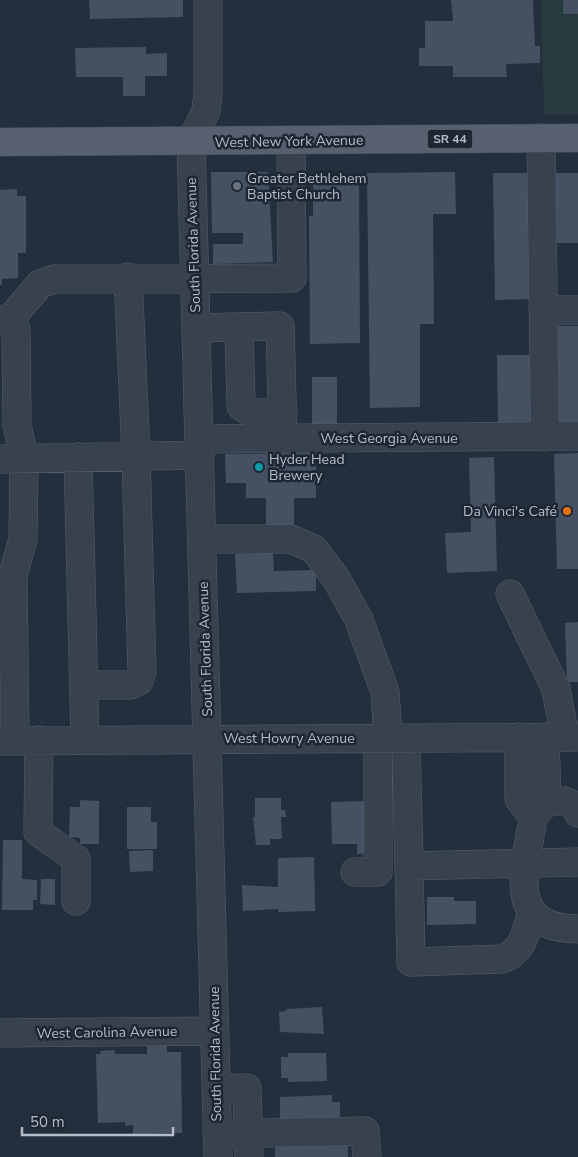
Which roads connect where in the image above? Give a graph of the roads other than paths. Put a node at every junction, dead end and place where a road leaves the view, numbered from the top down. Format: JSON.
{"nodes":[{"id":1,"x":208,"y":0,"type":"edge"},
{"id":2,"x":541,"y":138,"type":"junction"},
{"id":3,"x":578,"y":138,"type":"edge"},
{"id":4,"x":291,"y":140,"type":"junction"},
{"id":5,"x":0,"y":142,"type":"edge"},
{"id":6,"x":191,"y":142,"type":"junction"},
{"id":7,"x":128,"y":277,"type":"junction"},
{"id":8,"x":194,"y":277,"type":"junction"},
{"id":9,"x":543,"y":310,"type":"junction"},
{"id":10,"x":578,"y":310,"type":"edge"},
{"id":11,"x":6,"y":319,"type":"edge"},
{"id":12,"x":239,"y":327,"type":"junction"},
{"id":13,"x":196,"y":328,"type":"junction"},
{"id":14,"x":283,"y":425,"type":"junction"},
{"id":15,"x":578,"y":436,"type":"edge"},
{"id":16,"x":545,"y":437,"type":"junction"},
{"id":17,"x":200,"y":447,"type":"junction"},
{"id":18,"x":136,"y":456,"type":"junction"},
{"id":19,"x":78,"y":457,"type":"junction"},
{"id":20,"x":12,"y":458,"type":"edge"},
{"id":21,"x":202,"y":539,"type":"junction"},
{"id":22,"x":510,"y":594,"type":"dead end"},
{"id":23,"x":7,"y":668,"type":"edge"},
{"id":24,"x":84,"y":685,"type":"junction"},
{"id":25,"x":552,"y":737,"type":"edge"},
{"id":26,"x":391,"y":738,"type":"junction"},
{"id":27,"x":208,"y":739,"type":"junction"},
{"id":28,"x":18,"y":740,"type":"edge"},
{"id":29,"x":85,"y":740,"type":"junction"},
{"id":30,"x":540,"y":809,"type":"junction"},
{"id":31,"x":578,"y":813,"type":"edge"},
{"id":32,"x":578,"y":862,"type":"edge"},
{"id":33,"x":527,"y":863,"type":"junction"},
{"id":34,"x":408,"y":866,"type":"junction"},
{"id":35,"x":354,"y":872,"type":"dead end"},
{"id":36,"x":76,"y":901,"type":"dead end"},
{"id":37,"x":532,"y":912,"type":"junction"},
{"id":38,"x":578,"y":929,"type":"edge"},
{"id":39,"x":215,"y":1031,"type":"junction"},
{"id":40,"x":0,"y":1033,"type":"edge"},
{"id":41,"x":216,"y":1089,"type":"junction"},
{"id":42,"x":217,"y":1145,"type":"edge"},
{"id":43,"x":249,"y":1145,"type":"edge"},
{"id":44,"x":366,"y":1157,"type":"edge"}],
"edges":[{"from":1,"to":6,"type":"street"},
{"from":2,"to":3,"type":"main road","name":"West New York Avenue","number":"SR 44"},
{"from":2,"to":4,"type":"main road","name":"West New York Avenue","number":"SR 44"},
{"from":2,"to":9,"type":"street"},
{"from":4,"to":6,"type":"main road","name":"West New York Avenue","number":"SR 44"},
{"from":4,"to":8,"type":"street"},
{"from":5,"to":6,"type":"main road","name":"West New York Avenue","number":"SR 44"},
{"from":6,"to":8,"type":"street","name":"South Florida Avenue"},
{"from":7,"to":8,"type":"street"},
{"from":7,"to":11,"type":"street"},
{"from":7,"to":18,"type":"street"},
{"from":8,"to":13,"type":"street","name":"South Florida Avenue"},
{"from":9,"to":10,"type":"street"},
{"from":9,"to":16,"type":"street"},
{"from":11,"to":20,"type":"street"},
{"from":12,"to":13,"type":"street"},
{"from":12,"to":14,"type":"street"},
{"from":12,"to":14,"type":"street"},
{"from":13,"to":17,"type":"street","name":"South Florida Avenue"},
{"from":14,"to":16,"type":"street","name":"West Georgia Avenue"},
{"from":14,"to":17,"type":"street","name":"West Georgia Avenue"},
{"from":15,"to":16,"type":"street","name":"West Georgia Avenue"},
{"from":17,"to":18,"type":"street","name":"West Georgia Avenue"},
{"from":17,"to":21,"type":"street","name":"South Florida Avenue"},
{"from":18,"to":19,"type":"street","name":"West Georgia Avenue"},
{"from":18,"to":24,"type":"street"},
{"from":19,"to":20,"type":"street","name":"West Georgia Avenue"},
{"from":19,"to":24,"type":"street"},
{"from":20,"to":23,"type":"street"},
{"from":21,"to":26,"type":"street"},
{"from":21,"to":27,"type":"street","name":"South Florida Avenue"},
{"from":22,"to":25,"type":"street"},
{"from":23,"to":28,"type":"street"},
{"from":24,"to":29,"type":"street"},
{"from":25,"to":26,"type":"street","name":"West Howry Avenue"},
{"from":25,"to":30,"type":"street"},
{"from":26,"to":27,"type":"street","name":"West Howry Avenue"},
{"from":26,"to":34,"type":"street"},
{"from":26,"to":35,"type":"street"},
{"from":27,"to":29,"type":"street","name":"West Howry Avenue"},
{"from":27,"to":39,"type":"street","name":"South Florida Avenue"},
{"from":28,"to":29,"type":"street","name":"West Howry Avenue"},
{"from":28,"to":36,"type":"street"},
{"from":30,"to":31,"type":"street"},
{"from":30,"to":33,"type":"street"},
{"from":32,"to":33,"type":"street"},
{"from":33,"to":34,"type":"street"},
{"from":33,"to":37,"type":"street"},
{"from":34,"to":37,"type":"street"},
{"from":37,"to":38,"type":"street"},
{"from":39,"to":40,"type":"street","name":"West Carolina Avenue"},
{"from":39,"to":41,"type":"street","name":"South Florida Avenue"},
{"from":41,"to":42,"type":"street","name":"South Florida Avenue"},
{"from":41,"to":43,"type":"street"},
{"from":42,"to":43,"type":"street"},
{"from":43,"to":44,"type":"street"}]}
